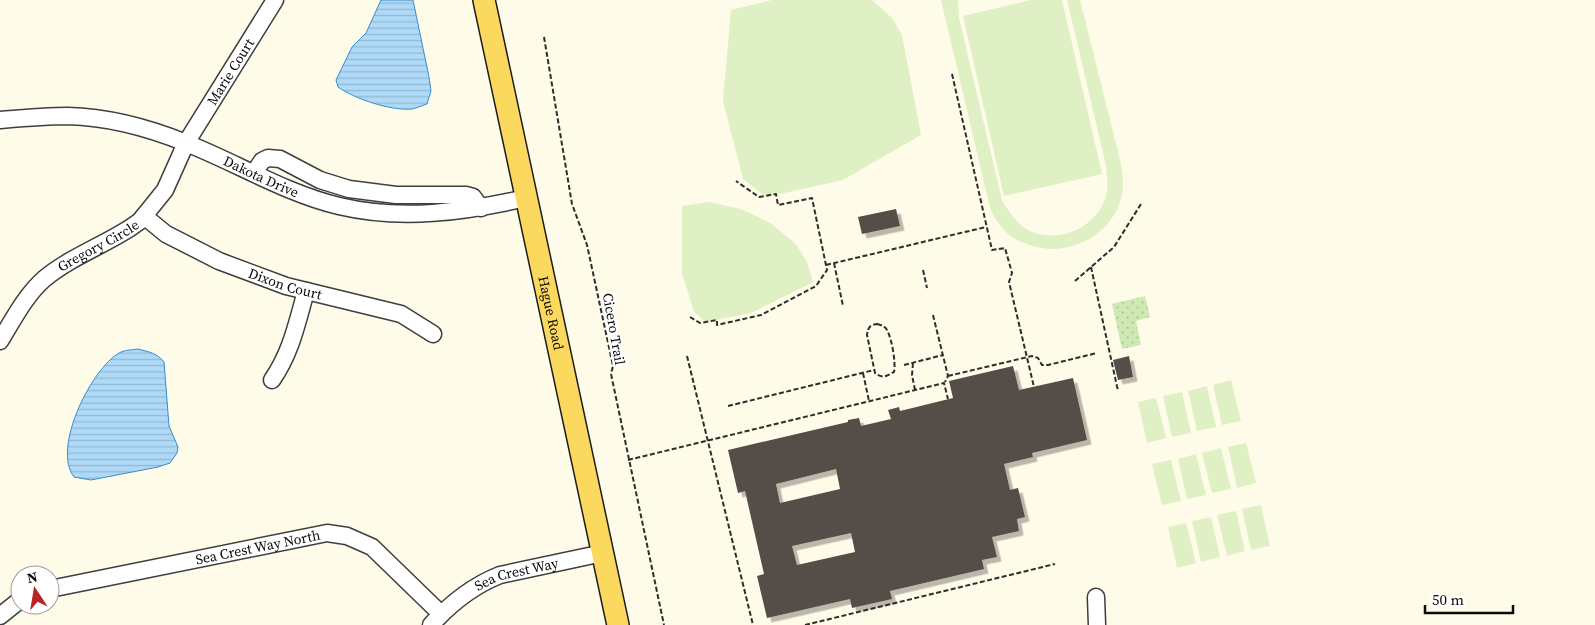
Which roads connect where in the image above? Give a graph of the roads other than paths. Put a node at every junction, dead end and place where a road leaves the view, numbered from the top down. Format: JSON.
{"nodes":[{"id":1,"x":275,"y":0,"type":"edge"},
{"id":2,"x":484,"y":0,"type":"edge"},
{"id":3,"x":0,"y":120,"type":"edge"},
{"id":4,"x":186,"y":143,"type":"junction"},
{"id":5,"x":254,"y":173,"type":"junction"},
{"id":6,"x":526,"y":198,"type":"junction"},
{"id":7,"x":480,"y":208,"type":"junction"},
{"id":8,"x":144,"y":216,"type":"junction"},
{"id":9,"x":306,"y":291,"type":"junction"},
{"id":10,"x":433,"y":334,"type":"dead end"},
{"id":11,"x":0,"y":341,"type":"edge"},
{"id":12,"x":272,"y":380,"type":"dead end"},
{"id":13,"x":602,"y":553,"type":"junction"},
{"id":14,"x":60,"y":587,"type":"edge"},
{"id":15,"x":1096,"y":597,"type":"dead end"},
{"id":16,"x":10,"y":608,"type":"edge"},
{"id":17,"x":0,"y":616,"type":"edge"},
{"id":18,"x":436,"y":620,"type":"edge"},
{"id":19,"x":618,"y":625,"type":"edge"},
{"id":20,"x":1097,"y":625,"type":"edge"}],
"edges":[{"from":1,"to":4,"type":"street","name":"Marie Court"},
{"from":2,"to":6,"type":"main road","name":"Hague Road"},
{"from":3,"to":4,"type":"street","name":"Dakota Drive"},
{"from":4,"to":5,"type":"street","name":"Dakota Drive"},
{"from":4,"to":8,"type":"street","name":"Gregory Circle"},
{"from":5,"to":7,"type":"street","name":"Dakota Drive"},
{"from":5,"to":7,"type":"street"},
{"from":6,"to":7,"type":"street","name":"Dakota Drive"},
{"from":6,"to":13,"type":"main road","name":"Hague Road"},
{"from":8,"to":9,"type":"street","name":"Dixon Court"},
{"from":8,"to":11,"type":"street","name":"Gregory Circle"},
{"from":9,"to":10,"type":"street","name":"Dixon Court"},
{"from":9,"to":12,"type":"street"},
{"from":13,"to":18,"type":"street","name":"Sea Crest Way"},
{"from":13,"to":19,"type":"main road","name":"Hague Road"},
{"from":14,"to":18,"type":"street","name":"Sea Crest Way North"},
{"from":15,"to":20,"type":"street"},
{"from":16,"to":17,"type":"street"}]}
